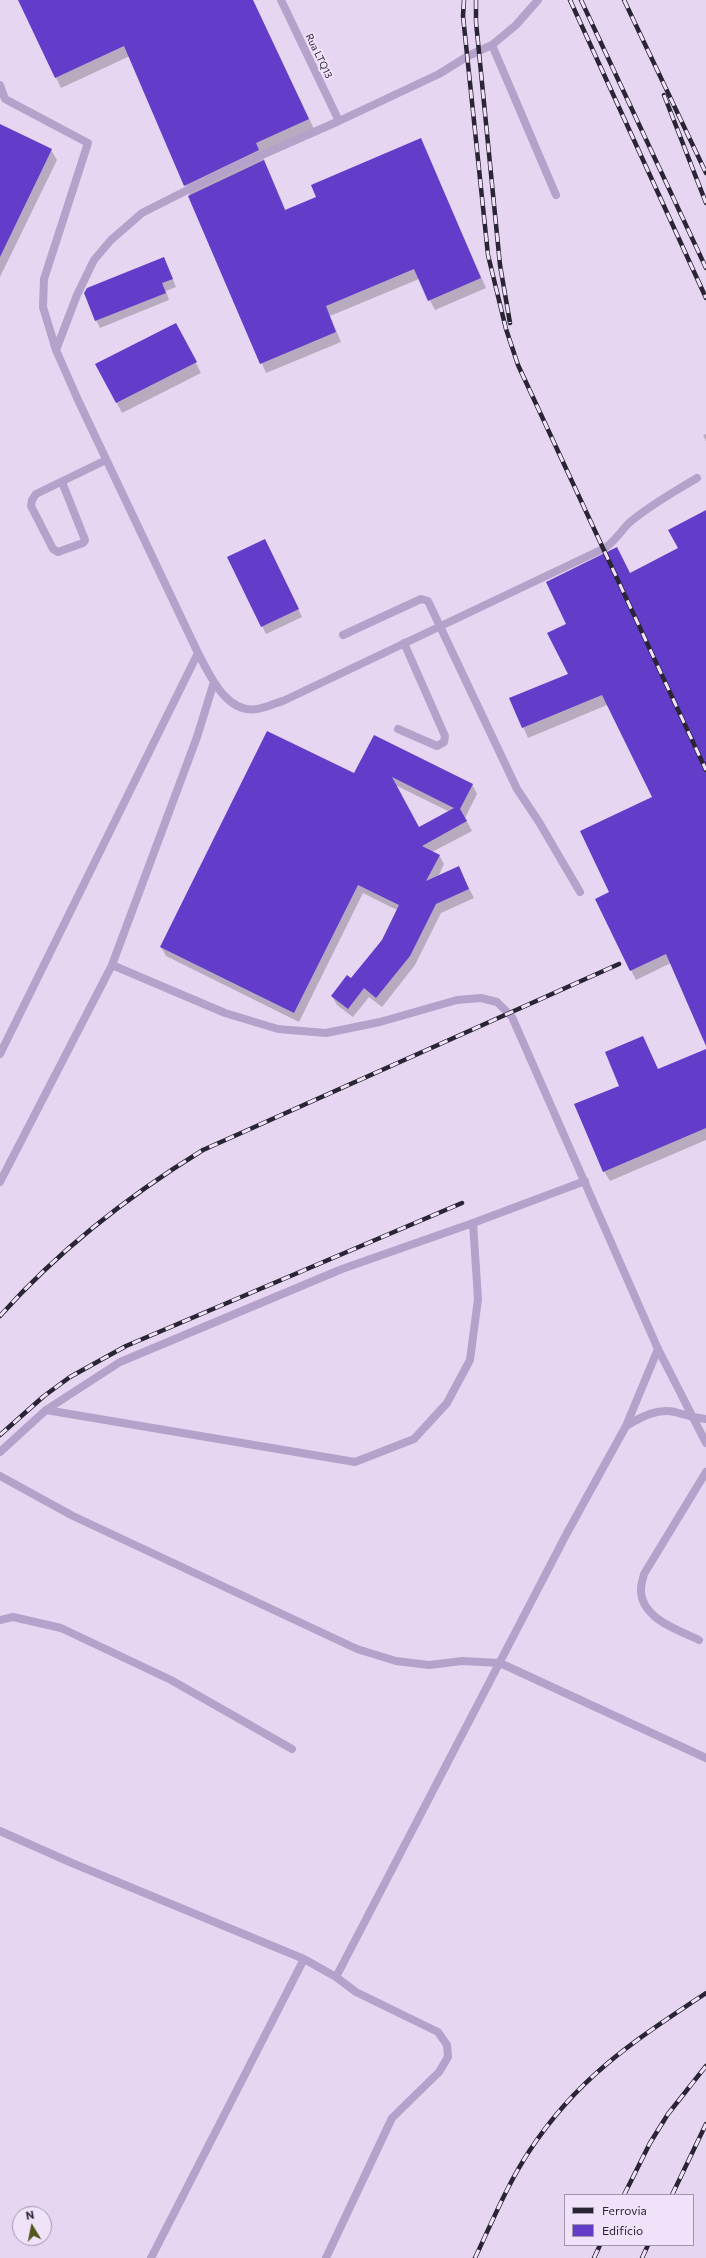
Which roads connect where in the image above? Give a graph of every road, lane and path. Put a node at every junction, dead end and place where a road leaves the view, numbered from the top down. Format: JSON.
{"nodes":[{"id":1,"x":281,"y":0,"type":"edge"},
{"id":2,"x":538,"y":0,"type":"edge"},
{"id":3,"x":492,"y":46,"type":"junction"},
{"id":4,"x":0,"y":85,"type":"edge"},
{"id":5,"x":339,"y":122,"type":"junction"},
{"id":6,"x":556,"y":195,"type":"dead end"},
{"id":7,"x":56,"y":350,"type":"junction"},
{"id":8,"x":106,"y":460,"type":"junction"},
{"id":9,"x":697,"y":478,"type":"dead end"},
{"id":10,"x":62,"y":482,"type":"junction"},
{"id":11,"x":438,"y":626,"type":"junction"},
{"id":12,"x":343,"y":635,"type":"dead end"},
{"id":13,"x":404,"y":643,"type":"junction"},
{"id":14,"x":198,"y":653,"type":"junction"},
{"id":15,"x":214,"y":682,"type":"junction"},
{"id":16,"x":398,"y":729,"type":"dead end"},
{"id":17,"x":580,"y":892,"type":"dead end"},
{"id":18,"x":112,"y":965,"type":"junction"},
{"id":19,"x":0,"y":1054,"type":"edge"},
{"id":20,"x":585,"y":1181,"type":"junction"},
{"id":21,"x":0,"y":1182,"type":"edge"},
{"id":22,"x":473,"y":1223,"type":"junction"},
{"id":23,"x":658,"y":1349,"type":"junction"},
{"id":24,"x":46,"y":1410,"type":"junction"},
{"id":25,"x":693,"y":1418,"type":"junction"},
{"id":26,"x":706,"y":1419,"type":"edge"},
{"id":27,"x":626,"y":1426,"type":"junction"},
{"id":28,"x":706,"y":1444,"type":"edge"},
{"id":29,"x":0,"y":1452,"type":"edge"},
{"id":30,"x":706,"y":1472,"type":"edge"},
{"id":31,"x":0,"y":1476,"type":"edge"},
{"id":32,"x":0,"y":1620,"type":"edge"},
{"id":33,"x":699,"y":1640,"type":"dead end"},
{"id":34,"x":500,"y":1663,"type":"junction"},
{"id":35,"x":292,"y":1749,"type":"dead end"},
{"id":36,"x":706,"y":1758,"type":"edge"},
{"id":37,"x":0,"y":1831,"type":"edge"},
{"id":38,"x":304,"y":1959,"type":"junction"},
{"id":39,"x":336,"y":1976,"type":"junction"},
{"id":40,"x":150,"y":2258,"type":"edge"},
{"id":41,"x":326,"y":2258,"type":"edge"}],
"edges":[{"from":1,"to":5,"type":"lane","name":"Rua LTQ13"},
{"from":2,"to":3,"type":"lane"},
{"from":3,"to":5,"type":"lane"},
{"from":3,"to":6,"type":"lane"},
{"from":4,"to":7,"type":"lane"},
{"from":5,"to":7,"type":"lane"},
{"from":7,"to":8,"type":"lane"},
{"from":8,"to":10,"type":"lane"},
{"from":8,"to":14,"type":"lane"},
{"from":9,"to":11,"type":"lane"},
{"from":10,"to":10,"type":"lane"},
{"from":11,"to":12,"type":"lane"},
{"from":11,"to":13,"type":"lane"},
{"from":11,"to":17,"type":"lane"},
{"from":13,"to":15,"type":"lane"},
{"from":13,"to":16,"type":"lane"},
{"from":14,"to":15,"type":"lane"},
{"from":14,"to":19,"type":"lane"},
{"from":15,"to":18,"type":"lane"},
{"from":18,"to":20,"type":"lane"},
{"from":18,"to":21,"type":"lane"},
{"from":20,"to":22,"type":"lane"},
{"from":20,"to":23,"type":"lane"},
{"from":22,"to":24,"type":"lane"},
{"from":22,"to":24,"type":"lane"},
{"from":23,"to":25,"type":"lane"},
{"from":23,"to":27,"type":"lane"},
{"from":24,"to":29,"type":"lane"},
{"from":25,"to":26,"type":"lane"},
{"from":25,"to":27,"type":"lane"},
{"from":25,"to":28,"type":"lane"},
{"from":27,"to":34,"type":"lane"},
{"from":30,"to":33,"type":"lane"},
{"from":31,"to":34,"type":"lane"},
{"from":32,"to":35,"type":"lane"},
{"from":34,"to":36,"type":"lane"},
{"from":34,"to":39,"type":"lane"},
{"from":37,"to":38,"type":"lane"},
{"from":38,"to":39,"type":"lane"},
{"from":38,"to":40,"type":"lane"},
{"from":39,"to":41,"type":"lane"}]}
